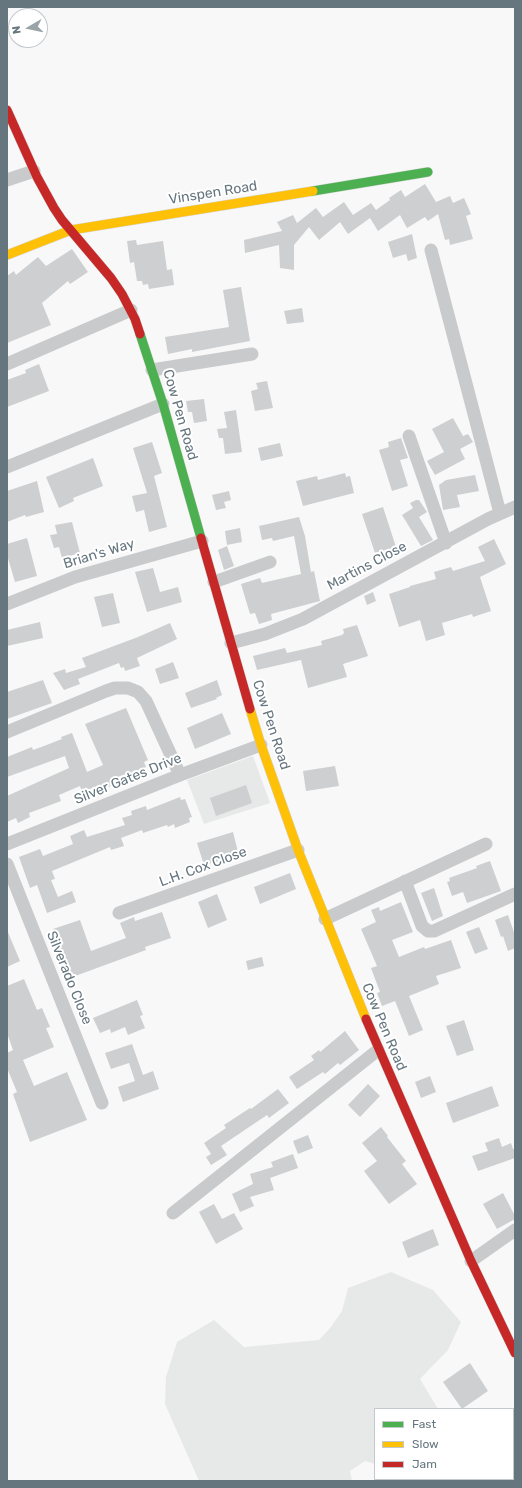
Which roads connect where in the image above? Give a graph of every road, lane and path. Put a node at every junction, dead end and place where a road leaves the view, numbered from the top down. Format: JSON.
{"nodes":[{"id":1,"x":7,"y":110,"type":"edge"},
{"id":2,"x":34,"y":171,"type":"junction"},
{"id":3,"x":428,"y":172,"type":"dead end"},
{"id":4,"x":7,"y":180,"type":"edge"},
{"id":5,"x":70,"y":230,"type":"junction"},
{"id":6,"x":431,"y":250,"type":"dead end"},
{"id":7,"x":7,"y":255,"type":"edge"},
{"id":8,"x":131,"y":310,"type":"junction"},
{"id":9,"x":252,"y":354,"type":"dead end"},
{"id":10,"x":7,"y":364,"type":"edge"},
{"id":11,"x":152,"y":370,"type":"junction"},
{"id":12,"x":163,"y":404,"type":"junction"},
{"id":13,"x":409,"y":436,"type":"dead end"},
{"id":14,"x":7,"y":467,"type":"edge"},
{"id":15,"x":515,"y":507,"type":"edge"},
{"id":16,"x":500,"y":513,"type":"junction"},
{"id":17,"x":202,"y":541,"type":"junction"},
{"id":18,"x":446,"y":543,"type":"junction"},
{"id":19,"x":270,"y":562,"type":"dead end"},
{"id":20,"x":214,"y":582,"type":"junction"},
{"id":21,"x":7,"y":604,"type":"edge"},
{"id":22,"x":231,"y":643,"type":"junction"},
{"id":23,"x":7,"y":732,"type":"edge"},
{"id":24,"x":261,"y":745,"type":"junction"},
{"id":25,"x":180,"y":775,"type":"junction"},
{"id":26,"x":7,"y":844,"type":"edge"},
{"id":27,"x":486,"y":844,"type":"dead end"},
{"id":28,"x":298,"y":850,"type":"junction"},
{"id":29,"x":7,"y":864,"type":"edge"},
{"id":30,"x":405,"y":881,"type":"junction"},
{"id":31,"x":515,"y":894,"type":"edge"},
{"id":32,"x":119,"y":913,"type":"dead end"},
{"id":33,"x":325,"y":919,"type":"junction"},
{"id":34,"x":378,"y":1050,"type":"junction"},
{"id":35,"x":102,"y":1103,"type":"dead end"},
{"id":36,"x":173,"y":1213,"type":"dead end"},
{"id":37,"x":515,"y":1230,"type":"edge"},
{"id":38,"x":471,"y":1261,"type":"junction"},
{"id":39,"x":515,"y":1353,"type":"edge"}],
"edges":[{"from":1,"to":2,"type":"main road","name":"Cow Pen Road"},
{"from":2,"to":4,"type":"street"},
{"from":2,"to":5,"type":"main road","name":"Cow Pen Road"},
{"from":3,"to":5,"type":"main road","name":"Vinspen Road"},
{"from":5,"to":7,"type":"main road","name":"Vinspen Road"},
{"from":5,"to":8,"type":"main road","name":"Cow Pen Road"},
{"from":6,"to":16,"type":"street"},
{"from":8,"to":10,"type":"street"},
{"from":8,"to":11,"type":"main road","name":"Cow Pen Road"},
{"from":9,"to":11,"type":"street"},
{"from":11,"to":12,"type":"main road","name":"Cow Pen Road"},
{"from":12,"to":14,"type":"street"},
{"from":12,"to":17,"type":"main road","name":"Cow Pen Road"},
{"from":13,"to":18,"type":"street"},
{"from":15,"to":16,"type":"street","name":"Martins Close"},
{"from":16,"to":18,"type":"street","name":"Martins Close"},
{"from":17,"to":20,"type":"main road","name":"Cow Pen Road"},
{"from":17,"to":21,"type":"street","name":"Brian's Way"},
{"from":18,"to":22,"type":"street","name":"Martins Close"},
{"from":19,"to":20,"type":"street"},
{"from":20,"to":22,"type":"main road","name":"Cow Pen Road"},
{"from":22,"to":24,"type":"main road","name":"Cow Pen Road"},
{"from":23,"to":25,"type":"street"},
{"from":24,"to":25,"type":"street","name":"Silver Gates Drive"},
{"from":24,"to":28,"type":"main road","name":"Cow Pen Road"},
{"from":25,"to":26,"type":"street","name":"Silver Gates Drive"},
{"from":27,"to":30,"type":"street"},
{"from":28,"to":32,"type":"street","name":"L.H. Cox Close"},
{"from":28,"to":33,"type":"main road","name":"Cow Pen Road"},
{"from":29,"to":35,"type":"street","name":"Silverado Close"},
{"from":30,"to":31,"type":"street"},
{"from":30,"to":33,"type":"street"},
{"from":33,"to":34,"type":"main road","name":"Cow Pen Road"},
{"from":34,"to":36,"type":"street"},
{"from":34,"to":38,"type":"main road","name":"Cow Pen Road"},
{"from":37,"to":38,"type":"street"},
{"from":38,"to":39,"type":"main road","name":"Cow Pen Road"}]}
